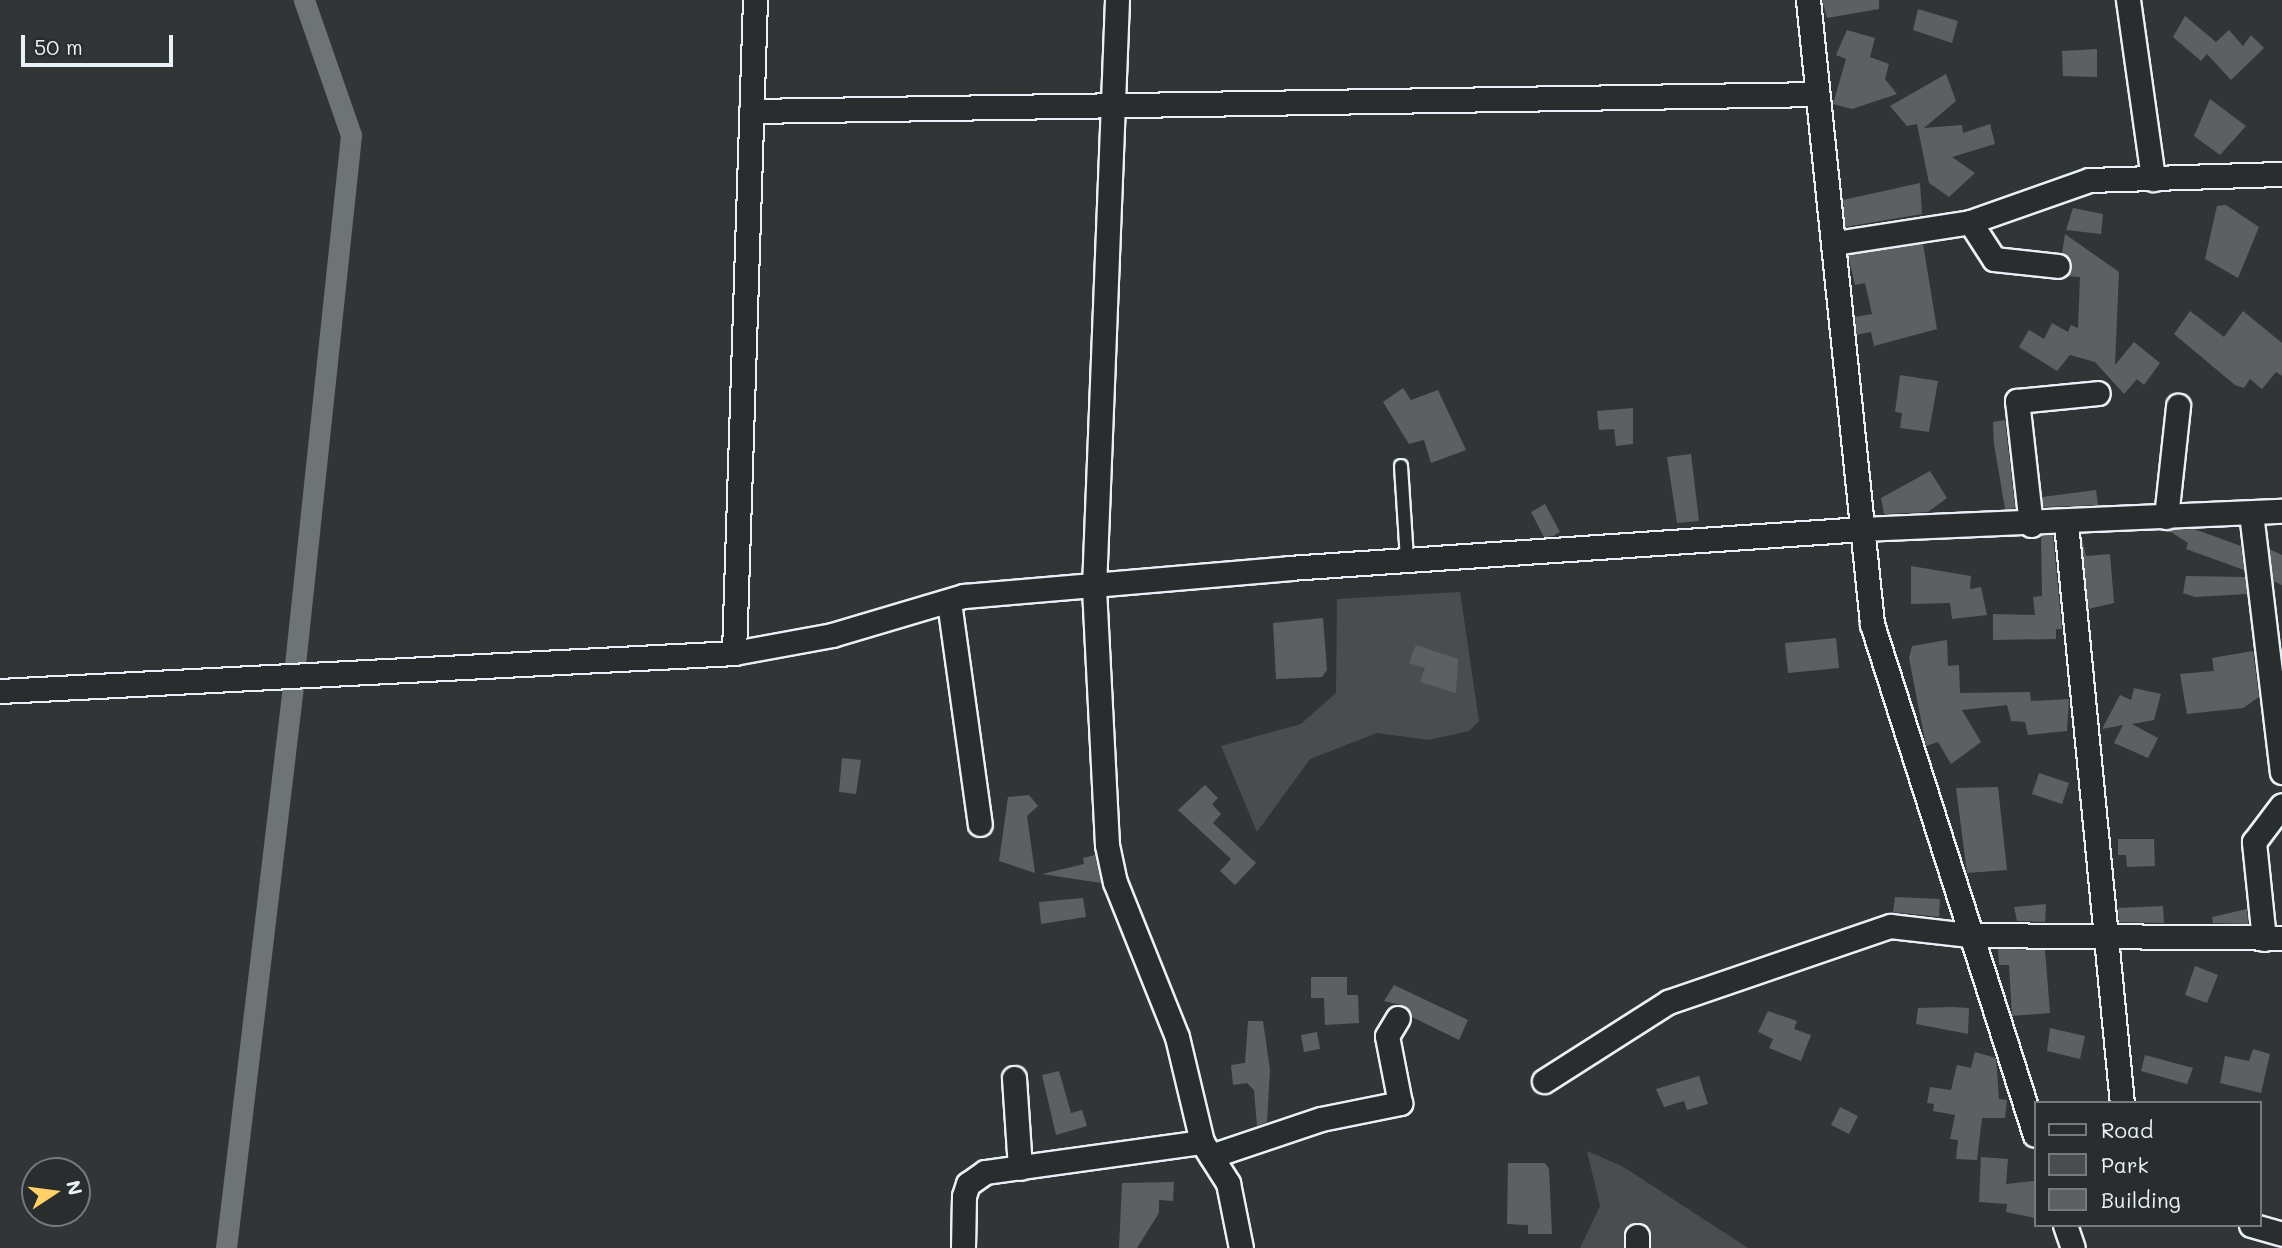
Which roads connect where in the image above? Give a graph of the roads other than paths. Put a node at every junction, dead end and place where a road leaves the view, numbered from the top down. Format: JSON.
{"nodes":[{"id":1,"x":755,"y":0,"type":"edge"},
{"id":2,"x":1117,"y":0,"type":"edge"},
{"id":3,"x":1808,"y":0,"type":"edge"},
{"id":4,"x":2129,"y":0,"type":"edge"},
{"id":5,"x":1818,"y":94,"type":"junction"},
{"id":6,"x":1113,"y":106,"type":"junction"},
{"id":7,"x":751,"y":111,"type":"junction"},
{"id":8,"x":2282,"y":174,"type":"edge"},
{"id":9,"x":2153,"y":178,"type":"junction"},
{"id":10,"x":1970,"y":222,"type":"junction"},
{"id":11,"x":1835,"y":243,"type":"junction"},
{"id":12,"x":2058,"y":266,"type":"dead end"},
{"id":13,"x":2098,"y":393,"type":"dead end"},
{"id":14,"x":2178,"y":406,"type":"dead end"},
{"id":15,"x":1401,"y":466,"type":"dead end"},
{"id":16,"x":2282,"y":511,"type":"edge"},
{"id":17,"x":2251,"y":513,"type":"junction"},
{"id":18,"x":2166,"y":517,"type":"junction"},
{"id":19,"x":2066,"y":523,"type":"junction"},
{"id":20,"x":2031,"y":525,"type":"junction"},
{"id":21,"x":1862,"y":529,"type":"junction"},
{"id":22,"x":1407,"y":560,"type":"junction"},
{"id":23,"x":1094,"y":588,"type":"junction"},
{"id":24,"x":949,"y":602,"type":"junction"},
{"id":25,"x":734,"y":653,"type":"junction"},
{"id":26,"x":0,"y":691,"type":"edge"},
{"id":27,"x":2282,"y":772,"type":"edge"},
{"id":28,"x":2282,"y":805,"type":"edge"},
{"id":29,"x":980,"y":824,"type":"dead end"},
{"id":30,"x":2104,"y":932,"type":"junction"},
{"id":31,"x":1969,"y":934,"type":"junction"},
{"id":32,"x":2273,"y":938,"type":"edge"},
{"id":33,"x":1398,"y":1018,"type":"dead end"},
{"id":34,"x":1014,"y":1078,"type":"dead end"},
{"id":35,"x":1544,"y":1081,"type":"dead end"},
{"id":36,"x":2122,"y":1101,"type":"edge"},
{"id":37,"x":2034,"y":1132,"type":"edge"},
{"id":38,"x":1206,"y":1149,"type":"junction"},
{"id":39,"x":1020,"y":1168,"type":"junction"},
{"id":40,"x":2066,"y":1227,"type":"edge"},
{"id":41,"x":2258,"y":1227,"type":"edge"},
{"id":42,"x":2282,"y":1234,"type":"edge"},
{"id":43,"x":963,"y":1248,"type":"edge"},
{"id":44,"x":1241,"y":1248,"type":"edge"},
{"id":45,"x":2073,"y":1248,"type":"edge"}],
"edges":[{"from":1,"to":7,"type":"street"},
{"from":2,"to":6,"type":"street"},
{"from":3,"to":5,"type":"street"},
{"from":4,"to":9,"type":"street"},
{"from":5,"to":6,"type":"street"},
{"from":5,"to":11,"type":"street"},
{"from":6,"to":7,"type":"street"},
{"from":6,"to":23,"type":"street"},
{"from":7,"to":25,"type":"street"},
{"from":8,"to":9,"type":"street"},
{"from":9,"to":10,"type":"street"},
{"from":10,"to":11,"type":"street"},
{"from":10,"to":12,"type":"street"},
{"from":11,"to":21,"type":"street"},
{"from":13,"to":20,"type":"street"},
{"from":14,"to":18,"type":"street"},
{"from":15,"to":22,"type":"lane"},
{"from":16,"to":17,"type":"street"},
{"from":17,"to":18,"type":"street"},
{"from":17,"to":27,"type":"street"},
{"from":18,"to":19,"type":"street"},
{"from":19,"to":20,"type":"street"},
{"from":19,"to":30,"type":"street"},
{"from":20,"to":21,"type":"street"},
{"from":21,"to":22,"type":"street"},
{"from":21,"to":31,"type":"street"},
{"from":22,"to":23,"type":"street"},
{"from":23,"to":24,"type":"street"},
{"from":23,"to":38,"type":"street"},
{"from":24,"to":25,"type":"street"},
{"from":24,"to":29,"type":"street"},
{"from":25,"to":26,"type":"street"},
{"from":28,"to":32,"type":"street"},
{"from":30,"to":31,"type":"street"},
{"from":30,"to":32,"type":"street"},
{"from":30,"to":36,"type":"street"},
{"from":31,"to":35,"type":"street"},
{"from":31,"to":37,"type":"street"},
{"from":33,"to":38,"type":"street"},
{"from":34,"to":39,"type":"street"},
{"from":38,"to":39,"type":"street"},
{"from":38,"to":44,"type":"street"},
{"from":39,"to":43,"type":"street"},
{"from":40,"to":45,"type":"street"},
{"from":41,"to":42,"type":"street"}]}
